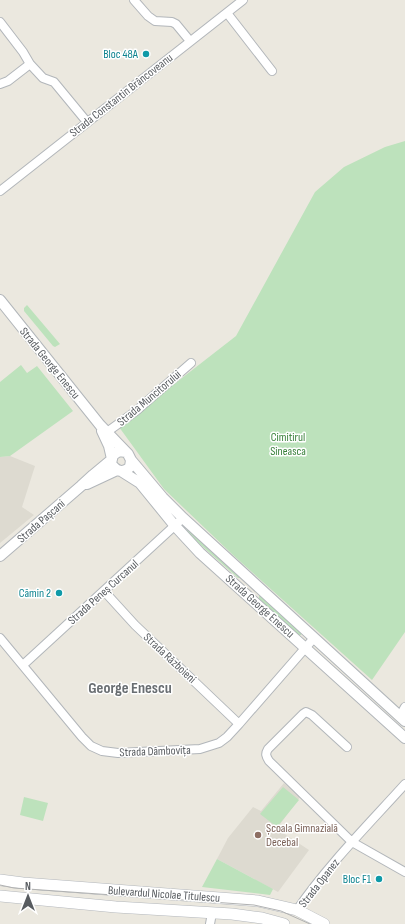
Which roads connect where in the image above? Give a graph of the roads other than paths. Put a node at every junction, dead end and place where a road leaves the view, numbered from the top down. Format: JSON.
{"nodes":[{"id":1,"x":134,"y":0,"type":"edge"},
{"id":2,"x":243,"y":0,"type":"edge"},
{"id":3,"x":227,"y":13,"type":"junction"},
{"id":4,"x":0,"y":22,"type":"edge"},
{"id":5,"x":190,"y":41,"type":"junction"},
{"id":6,"x":30,"y":64,"type":"junction"},
{"id":7,"x":272,"y":71,"type":"dead end"},
{"id":8,"x":0,"y":84,"type":"edge"},
{"id":9,"x":87,"y":122,"type":"junction"},
{"id":10,"x":0,"y":191,"type":"edge"},
{"id":11,"x":0,"y":300,"type":"edge"},
{"id":12,"x":191,"y":363,"type":"dead end"},
{"id":13,"x":104,"y":429,"type":"junction"},
{"id":14,"x":128,"y":456,"type":"junction"},
{"id":15,"x":112,"y":459,"type":"junction"},
{"id":16,"x":119,"y":471,"type":"junction"},
{"id":17,"x":81,"y":486,"type":"junction"},
{"id":18,"x":183,"y":518,"type":"junction"},
{"id":19,"x":175,"y":526,"type":"junction"},
{"id":20,"x":0,"y":556,"type":"edge"},
{"id":21,"x":104,"y":591,"type":"junction"},
{"id":22,"x":0,"y":638,"type":"edge"},
{"id":23,"x":314,"y":638,"type":"junction"},
{"id":24,"x":306,"y":647,"type":"junction"},
{"id":25,"x":22,"y":665,"type":"junction"},
{"id":26,"x":405,"y":707,"type":"edge"},
{"id":27,"x":402,"y":719,"type":"edge"},
{"id":28,"x":239,"y":724,"type":"junction"},
{"id":29,"x":405,"y":738,"type":"edge"},
{"id":30,"x":347,"y":747,"type":"dead end"},
{"id":31,"x":405,"y":784,"type":"edge"},
{"id":32,"x":352,"y":842,"type":"junction"},
{"id":33,"x":405,"y":872,"type":"edge"},
{"id":34,"x":0,"y":880,"type":"edge"},
{"id":35,"x":0,"y":896,"type":"edge"},
{"id":36,"x":297,"y":910,"type":"junction"},
{"id":37,"x":212,"y":913,"type":"junction"},
{"id":38,"x":210,"y":924,"type":"edge"},
{"id":39,"x":284,"y":924,"type":"edge"},
{"id":40,"x":324,"y":924,"type":"edge"}],
"edges":[{"from":1,"to":5,"type":"street"},
{"from":2,"to":3,"type":"street","name":"Strada Constantin Brâncoveanu"},
{"from":3,"to":5,"type":"street","name":"Strada Constantin Brâncoveanu"},
{"from":3,"to":7,"type":"street"},
{"from":4,"to":6,"type":"street"},
{"from":5,"to":9,"type":"street","name":"Strada Constantin Brâncoveanu"},
{"from":6,"to":8,"type":"street"},
{"from":6,"to":9,"type":"street"},
{"from":9,"to":10,"type":"street","name":"Strada Constantin Brâncoveanu"},
{"from":11,"to":13,"type":"street","name":"Strada George Enescu"},
{"from":12,"to":13,"type":"street","name":"Strada Muncitorului"},
{"from":13,"to":14,"type":"street","name":"Strada George Enescu"},
{"from":13,"to":15,"type":"street","name":"Strada George Enescu"},
{"from":14,"to":15,"type":"street"},
{"from":14,"to":16,"type":"street"},
{"from":14,"to":18,"type":"street","name":"Strada George Enescu"},
{"from":15,"to":16,"type":"street"},
{"from":15,"to":17,"type":"street","name":"Strada Pașcani"},
{"from":16,"to":17,"type":"street","name":"Strada Pașcani"},
{"from":16,"to":19,"type":"street","name":"Strada George Enescu"},
{"from":17,"to":20,"type":"street","name":"Strada Pașcani"},
{"from":18,"to":19,"type":"street","name":"Strada Peneș Curcanul"},
{"from":18,"to":23,"type":"street","name":"Strada George Enescu"},
{"from":19,"to":21,"type":"street","name":"Strada Peneș Curcanul"},
{"from":19,"to":24,"type":"street","name":"Strada George Enescu"},
{"from":21,"to":25,"type":"street","name":"Strada Peneș Curcanul"},
{"from":21,"to":28,"type":"street","name":"Strada Războieni"},
{"from":22,"to":25,"type":"street","name":"Strada Dâmbovița"},
{"from":23,"to":24,"type":"street","name":"Strada Dâmbovița"},
{"from":23,"to":27,"type":"street","name":"Strada George Enescu"},
{"from":24,"to":28,"type":"street","name":"Strada Dâmbovița"},
{"from":24,"to":29,"type":"street","name":"Strada George Enescu"},
{"from":25,"to":28,"type":"street","name":"Strada Dâmbovița"},
{"from":26,"to":27,"type":"street"},
{"from":30,"to":32,"type":"street"},
{"from":31,"to":32,"type":"street","name":"Strada Opanez"},
{"from":32,"to":33,"type":"street"},
{"from":32,"to":36,"type":"street","name":"Strada Opanez"},
{"from":34,"to":36,"type":"main road","name":"Bulevardul Nicolae Titulescu"},
{"from":35,"to":37,"type":"main road","name":"Bulevardul Nicolae Titulescu"},
{"from":36,"to":40,"type":"main road","name":"Bulevardul Nicolae Titulescu"},
{"from":37,"to":38,"type":"street"},
{"from":37,"to":39,"type":"main road","name":"Bulevardul Nicolae Titulescu"}]}
